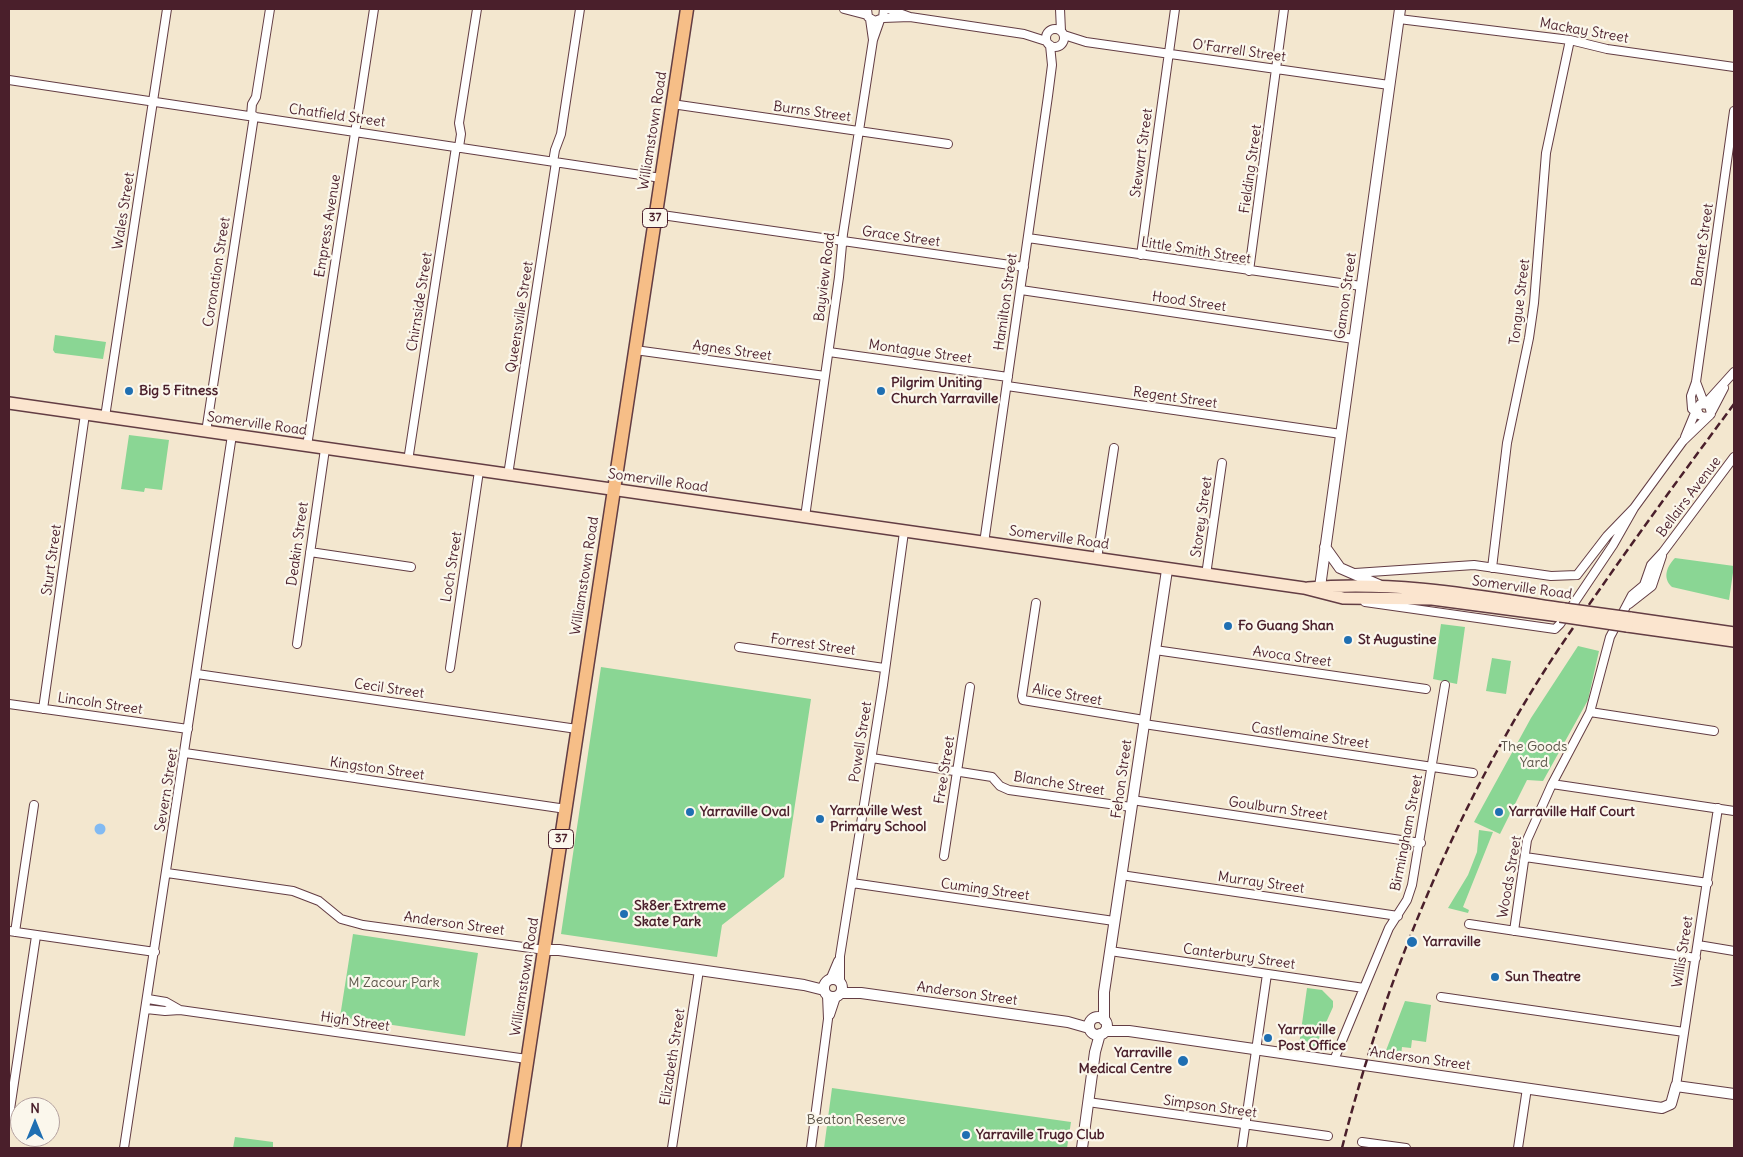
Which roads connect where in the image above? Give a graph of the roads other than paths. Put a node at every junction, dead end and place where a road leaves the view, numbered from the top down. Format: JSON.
{"nodes":[{"id":1,"x":167,"y":9,"type":"edge"},
{"id":2,"x":270,"y":9,"type":"edge"},
{"id":3,"x":374,"y":9,"type":"edge"},
{"id":4,"x":477,"y":9,"type":"edge"},
{"id":5,"x":580,"y":9,"type":"edge"},
{"id":6,"x":687,"y":9,"type":"edge"},
{"id":7,"x":844,"y":9,"type":"edge"},
{"id":8,"x":884,"y":9,"type":"edge"},
{"id":9,"x":888,"y":9,"type":"edge"},
{"id":10,"x":1060,"y":9,"type":"edge"},
{"id":11,"x":1175,"y":9,"type":"edge"},
{"id":12,"x":1284,"y":9,"type":"edge"},
{"id":13,"x":868,"y":14,"type":"edge"},
{"id":14,"x":1399,"y":14,"type":"edge"},
{"id":15,"x":910,"y":17,"type":"junction"},
{"id":16,"x":881,"y":19,"type":"junction"},
{"id":17,"x":1063,"y":33,"type":"junction"},
{"id":18,"x":1049,"y":37,"type":"junction"},
{"id":19,"x":873,"y":40,"type":"junction"},
{"id":20,"x":1570,"y":40,"type":"junction"},
{"id":21,"x":1086,"y":42,"type":"junction"},
{"id":22,"x":1060,"y":46,"type":"junction"},
{"id":23,"x":1168,"y":54,"type":"junction"},
{"id":24,"x":1052,"y":65,"type":"junction"},
{"id":25,"x":1734,"y":67,"type":"edge"},
{"id":26,"x":1277,"y":69,"type":"junction"},
{"id":27,"x":9,"y":80,"type":"edge"},
{"id":28,"x":1389,"y":85,"type":"junction"},
{"id":29,"x":153,"y":101,"type":"junction"},
{"id":30,"x":672,"y":104,"type":"junction"},
{"id":31,"x":1734,"y":111,"type":"edge"},
{"id":32,"x":252,"y":116,"type":"junction"},
{"id":33,"x":859,"y":131,"type":"junction"},
{"id":34,"x":355,"y":132,"type":"junction"},
{"id":35,"x":948,"y":144,"type":"dead end"},
{"id":36,"x":458,"y":147,"type":"junction"},
{"id":37,"x":555,"y":162,"type":"junction"},
{"id":38,"x":661,"y":178,"type":"junction"},
{"id":39,"x":655,"y":214,"type":"junction"},
{"id":40,"x":1028,"y":238,"type":"junction"},
{"id":41,"x":842,"y":241,"type":"junction"},
{"id":42,"x":1141,"y":255,"type":"junction"},
{"id":43,"x":1024,"y":267,"type":"junction"},
{"id":44,"x":1250,"y":271,"type":"junction"},
{"id":45,"x":1361,"y":286,"type":"junction"},
{"id":46,"x":1021,"y":290,"type":"junction"},
{"id":47,"x":1354,"y":339,"type":"junction"},
{"id":48,"x":635,"y":350,"type":"junction"},
{"id":49,"x":829,"y":352,"type":"junction"},
{"id":50,"x":1734,"y":372,"type":"edge"},
{"id":51,"x":825,"y":376,"type":"junction"},
{"id":52,"x":1008,"y":377,"type":"junction"},
{"id":53,"x":1728,"y":380,"type":"junction"},
{"id":54,"x":1696,"y":382,"type":"junction"},
{"id":55,"x":1007,"y":386,"type":"junction"},
{"id":56,"x":9,"y":403,"type":"edge"},
{"id":57,"x":1700,"y":408,"type":"junction"},
{"id":58,"x":85,"y":414,"type":"junction"},
{"id":59,"x":1710,"y":414,"type":"junction"},
{"id":60,"x":105,"y":417,"type":"junction"},
{"id":61,"x":206,"y":432,"type":"junction"},
{"id":62,"x":1341,"y":434,"type":"junction"},
{"id":63,"x":232,"y":436,"type":"junction"},
{"id":64,"x":1683,"y":441,"type":"junction"},
{"id":65,"x":307,"y":446,"type":"junction"},
{"id":66,"x":1114,"y":448,"type":"dead end"},
{"id":67,"x":325,"y":449,"type":"junction"},
{"id":68,"x":1734,"y":456,"type":"edge"},
{"id":69,"x":408,"y":461,"type":"junction"},
{"id":70,"x":1222,"y":463,"type":"dead end"},
{"id":71,"x":479,"y":471,"type":"junction"},
{"id":72,"x":508,"y":475,"type":"junction"},
{"id":73,"x":614,"y":490,"type":"junction"},
{"id":74,"x":1634,"y":508,"type":"junction"},
{"id":75,"x":805,"y":517,"type":"junction"},
{"id":76,"x":904,"y":532,"type":"junction"},
{"id":77,"x":984,"y":543,"type":"junction"},
{"id":78,"x":1325,"y":547,"type":"junction"},
{"id":79,"x":310,"y":552,"type":"junction"},
{"id":80,"x":1097,"y":559,"type":"junction"},
{"id":81,"x":411,"y":567,"type":"dead end"},
{"id":82,"x":1492,"y":568,"type":"junction"},
{"id":83,"x":1167,"y":570,"type":"junction"},
{"id":84,"x":1352,"y":573,"type":"junction"},
{"id":85,"x":1206,"y":575,"type":"junction"},
{"id":86,"x":1576,"y":575,"type":"junction"},
{"id":87,"x":1384,"y":586,"type":"junction"},
{"id":88,"x":1584,"y":586,"type":"junction"},
{"id":89,"x":1647,"y":586,"type":"joint"},
{"id":90,"x":1320,"y":590,"type":"junction"},
{"id":91,"x":1343,"y":598,"type":"junction"},
{"id":92,"x":1036,"y":603,"type":"dead end"},
{"id":93,"x":1562,"y":613,"type":"junction"},
{"id":94,"x":1628,"y":617,"type":"junction"},
{"id":95,"x":1734,"y":633,"type":"edge"},
{"id":96,"x":1734,"y":642,"type":"edge"},
{"id":97,"x":297,"y":644,"type":"dead end"},
{"id":98,"x":739,"y":647,"type":"dead end"},
{"id":99,"x":1155,"y":650,"type":"junction"},
{"id":100,"x":450,"y":668,"type":"dead end"},
{"id":101,"x":884,"y":668,"type":"junction"},
{"id":102,"x":197,"y":674,"type":"junction"},
{"id":103,"x":970,"y":687,"type":"dead end"},
{"id":104,"x":1444,"y":688,"type":"dead end"},
{"id":105,"x":1426,"y":689,"type":"dead end"},
{"id":106,"x":9,"y":704,"type":"edge"},
{"id":107,"x":43,"y":709,"type":"junction"},
{"id":108,"x":1590,"y":712,"type":"junction"},
{"id":109,"x":1144,"y":722,"type":"junction"},
{"id":110,"x":188,"y":729,"type":"junction"},
{"id":111,"x":577,"y":729,"type":"junction"},
{"id":112,"x":1714,"y":731,"type":"dead end"},
{"id":113,"x":185,"y":753,"type":"junction"},
{"id":114,"x":872,"y":758,"type":"junction"},
{"id":115,"x":1432,"y":767,"type":"junction"},
{"id":116,"x":957,"y":772,"type":"junction"},
{"id":117,"x":1473,"y":773,"type":"dead end"},
{"id":118,"x":1552,"y":784,"type":"junction"},
{"id":119,"x":1132,"y":804,"type":"junction"},
{"id":120,"x":34,"y":805,"type":"dead end"},
{"id":121,"x":1718,"y":808,"type":"junction"},
{"id":122,"x":566,"y":809,"type":"junction"},
{"id":123,"x":1734,"y":811,"type":"edge"},
{"id":124,"x":1421,"y":843,"type":"junction"},
{"id":125,"x":944,"y":856,"type":"dead end"},
{"id":126,"x":1525,"y":857,"type":"junction"},
{"id":127,"x":167,"y":873,"type":"junction"},
{"id":128,"x":1121,"y":875,"type":"junction"},
{"id":129,"x":852,"y":883,"type":"junction"},
{"id":130,"x":1708,"y":883,"type":"junction"},
{"id":131,"x":1398,"y":916,"type":"junction"},
{"id":132,"x":1114,"y":922,"type":"junction"},
{"id":133,"x":1469,"y":924,"type":"dead end"},
{"id":134,"x":1514,"y":931,"type":"junction"},
{"id":135,"x":12,"y":932,"type":"edge"},
{"id":136,"x":36,"y":936,"type":"junction"},
{"id":137,"x":1698,"y":945,"type":"junction"},
{"id":138,"x":545,"y":950,"type":"junction"},
{"id":139,"x":1110,"y":951,"type":"junction"},
{"id":140,"x":1734,"y":951,"type":"edge"},
{"id":141,"x":155,"y":952,"type":"junction"},
{"id":142,"x":1696,"y":958,"type":"junction"},
{"id":143,"x":699,"y":970,"type":"junction"},
{"id":144,"x":1267,"y":974,"type":"junction"},
{"id":145,"x":833,"y":988,"type":"junction"},
{"id":146,"x":1364,"y":988,"type":"junction"},
{"id":147,"x":1441,"y":996,"type":"dead end"},
{"id":148,"x":148,"y":999,"type":"junction"},
{"id":149,"x":146,"y":1009,"type":"junction"},
{"id":150,"x":180,"y":1010,"type":"junction"},
{"id":151,"x":1098,"y":1026,"type":"junction"},
{"id":152,"x":1684,"y":1032,"type":"junction"},
{"id":153,"x":1256,"y":1049,"type":"junction"},
{"id":154,"x":527,"y":1059,"type":"junction"},
{"id":155,"x":1334,"y":1060,"type":"junction"},
{"id":156,"x":1676,"y":1086,"type":"junction"},
{"id":157,"x":1527,"y":1088,"type":"junction"},
{"id":158,"x":1734,"y":1094,"type":"edge"},
{"id":159,"x":1673,"y":1099,"type":"joint"},
{"id":160,"x":1088,"y":1102,"type":"junction"},
{"id":161,"x":9,"y":1116,"type":"edge"},
{"id":162,"x":1245,"y":1124,"type":"junction"},
{"id":163,"x":1328,"y":1136,"type":"dead end"},
{"id":164,"x":1362,"y":1142,"type":"dead end"},
{"id":165,"x":124,"y":1148,"type":"edge"},
{"id":166,"x":514,"y":1148,"type":"edge"},
{"id":167,"x":672,"y":1148,"type":"edge"},
{"id":168,"x":811,"y":1148,"type":"edge"},
{"id":169,"x":1082,"y":1148,"type":"edge"},
{"id":170,"x":1242,"y":1148,"type":"edge"},
{"id":171,"x":1406,"y":1148,"type":"edge"},
{"id":172,"x":1518,"y":1148,"type":"edge"}],
"edges":[{"from":1,"to":29,"type":"street","name":"Wales Street"},
{"from":2,"to":32,"type":"street","name":"Coronation Street"},
{"from":3,"to":34,"type":"street","name":"Empress Avenue"},
{"from":4,"to":36,"type":"street","name":"Chirnside Street"},
{"from":5,"to":37,"type":"street","name":"Queensville Street"},
{"from":6,"to":30,"type":"main road","name":"Williamstown Road","number":"37"},
{"from":7,"to":13,"type":"street"},
{"from":8,"to":16,"type":"street","name":"Bayview Road"},
{"from":9,"to":15,"type":"street"},
{"from":10,"to":17,"type":"street","name":"Hamilton Street"},
{"from":10,"to":18,"type":"street","name":"Hamilton Street"},
{"from":11,"to":23,"type":"street","name":"Stewart Street"},
{"from":12,"to":26,"type":"street","name":"Fielding Street"},
{"from":13,"to":16,"type":"street"},
{"from":13,"to":19,"type":"street","name":"Bayview Road"},
{"from":14,"to":20,"type":"street","name":"Mackay Street"},
{"from":14,"to":28,"type":"street","name":"Gamon Street"},
{"from":15,"to":16,"type":"street"},
{"from":15,"to":18,"type":"street"},
{"from":16,"to":19,"type":"street","name":"Bayview Road"},
{"from":17,"to":18,"type":"street","name":"O'Farrell Street"},
{"from":17,"to":21,"type":"street","name":"O'Farrell Street"},
{"from":17,"to":22,"type":"street","name":"Hamilton Street"},
{"from":18,"to":22,"type":"street","name":"O'Farrell Street"},
{"from":18,"to":24,"type":"street","name":"Hamilton Street"},
{"from":19,"to":33,"type":"street","name":"Bayview Road"},
{"from":20,"to":25,"type":"street","name":"Mackay Street"},
{"from":20,"to":82,"type":"street","name":"Tongue Street"},
{"from":21,"to":22,"type":"street","name":"O'Farrell Street"},
{"from":21,"to":23,"type":"street","name":"O'Farrell Street"},
{"from":22,"to":24,"type":"street","name":"Hamilton Street"},
{"from":23,"to":26,"type":"street","name":"O'Farrell Street"},
{"from":23,"to":42,"type":"street","name":"Stewart Street"},
{"from":24,"to":40,"type":"street","name":"Hamilton Street"},
{"from":26,"to":28,"type":"street","name":"O'Farrell Street"},
{"from":26,"to":44,"type":"street","name":"Fielding Street"},
{"from":27,"to":29,"type":"street","name":"Chatfield Street"},
{"from":28,"to":45,"type":"street","name":"Gamon Street"},
{"from":29,"to":32,"type":"street","name":"Chatfield Street"},
{"from":29,"to":60,"type":"street","name":"Wales Street"},
{"from":30,"to":33,"type":"street","name":"Burns Street"},
{"from":30,"to":38,"type":"main road","name":"Williamstown Road","number":"37"},
{"from":31,"to":54,"type":"street","name":"Barnet Street"},
{"from":32,"to":34,"type":"street","name":"Chatfield Street"},
{"from":32,"to":61,"type":"street","name":"Coronation Street"},
{"from":33,"to":35,"type":"street","name":"Burns Street"},
{"from":33,"to":41,"type":"street","name":"Bayview Road"},
{"from":34,"to":36,"type":"street","name":"Chatfield Street"},
{"from":34,"to":65,"type":"street","name":"Empress Avenue"},
{"from":36,"to":37,"type":"street","name":"Chatfield Street"},
{"from":36,"to":69,"type":"street","name":"Chirnside Street"},
{"from":37,"to":38,"type":"street","name":"Chatfield Street"},
{"from":37,"to":72,"type":"street","name":"Queensville Street"},
{"from":38,"to":39,"type":"main road","name":"Williamstown Road","number":"37"},
{"from":39,"to":41,"type":"street","name":"Grace Street"},
{"from":39,"to":48,"type":"main road","name":"Williamstown Road","number":"37"},
{"from":40,"to":42,"type":"street","name":"Little Smith Street"},
{"from":40,"to":43,"type":"street","name":"Hamilton Street"},
{"from":41,"to":43,"type":"street","name":"Grace Street"},
{"from":41,"to":49,"type":"street","name":"Bayview Road"},
{"from":42,"to":44,"type":"street","name":"Little Smith Street"},
{"from":43,"to":46,"type":"street","name":"Hamilton Street"},
{"from":44,"to":45,"type":"street","name":"Little Smith Street"},
{"from":45,"to":47,"type":"street","name":"Gamon Street"},
{"from":46,"to":47,"type":"street","name":"Hood Street"},
{"from":46,"to":52,"type":"street","name":"Hamilton Street"},
{"from":47,"to":62,"type":"street","name":"Gamon Street"},
{"from":48,"to":51,"type":"street","name":"Agnes Street"},
{"from":48,"to":73,"type":"main road","name":"Williamstown Road","number":"37"},
{"from":49,"to":51,"type":"street","name":"Bayview Road"},
{"from":49,"to":52,"type":"street","name":"Montague Street"},
{"from":50,"to":53,"type":"street"},
{"from":51,"to":75,"type":"street","name":"Bayview Road"},
{"from":52,"to":55,"type":"street","name":"Hamilton Street"},
{"from":53,"to":57,"type":"street"},
{"from":53,"to":59,"type":"street"},
{"from":54,"to":57,"type":"street","name":"Barnet Street"},
{"from":54,"to":57,"type":"street","name":"Barnet Street"},
{"from":55,"to":62,"type":"street","name":"Regent Street"},
{"from":55,"to":77,"type":"street","name":"Hamilton Street"},
{"from":56,"to":58,"type":"main road","name":"Somerville Road"},
{"from":57,"to":59,"type":"street"},
{"from":57,"to":59,"type":"street"},
{"from":57,"to":64,"type":"street"},
{"from":58,"to":60,"type":"main road","name":"Somerville Road"},
{"from":58,"to":107,"type":"street","name":"Sturt Street"},
{"from":59,"to":64,"type":"street"},
{"from":60,"to":61,"type":"main road","name":"Somerville Road"},
{"from":61,"to":63,"type":"main road","name":"Somerville Road"},
{"from":62,"to":78,"type":"street","name":"Gamon Street"},
{"from":63,"to":65,"type":"main road","name":"Somerville Road"},
{"from":63,"to":102,"type":"street","name":"Severn Street"},
{"from":64,"to":74,"type":"street"},
{"from":65,"to":67,"type":"main road","name":"Somerville Road"},
{"from":66,"to":80,"type":"street"},
{"from":67,"to":69,"type":"main road","name":"Somerville Road"},
{"from":67,"to":79,"type":"street","name":"Deakin Street"},
{"from":68,"to":89,"type":"street","name":"Bellairs Avenue"},
{"from":69,"to":71,"type":"main road","name":"Somerville Road"},
{"from":70,"to":85,"type":"street","name":"Storey Street"},
{"from":71,"to":72,"type":"main road","name":"Somerville Road"},
{"from":71,"to":100,"type":"street","name":"Loch Street"},
{"from":72,"to":73,"type":"main road","name":"Somerville Road"},
{"from":73,"to":75,"type":"main road","name":"Somerville Road"},
{"from":73,"to":111,"type":"main road","name":"Williamstown Road","number":"37"},
{"from":74,"to":86,"type":"street"},
{"from":74,"to":88,"type":"street"},
{"from":75,"to":76,"type":"main road","name":"Somerville Road"},
{"from":76,"to":77,"type":"main road","name":"Somerville Road"},
{"from":76,"to":101,"type":"street","name":"Powell Street"},
{"from":77,"to":80,"type":"main road","name":"Somerville Road"},
{"from":78,"to":84,"type":"street"},
{"from":78,"to":90,"type":"street","name":"Gamon Street"},
{"from":79,"to":81,"type":"street"},
{"from":79,"to":97,"type":"street","name":"Deakin Street"},
{"from":80,"to":83,"type":"main road","name":"Somerville Road"},
{"from":82,"to":84,"type":"street","name":"Somerville Road"},
{"from":82,"to":86,"type":"street","name":"Somerville Road"},
{"from":83,"to":85,"type":"main road","name":"Somerville Road"},
{"from":83,"to":99,"type":"street","name":"Fehon Street"},
{"from":84,"to":87,"type":"street"},
{"from":85,"to":90,"type":"main road","name":"Somerville Road"},
{"from":86,"to":88,"type":"street","name":"Somerville Road"},
{"from":87,"to":90,"type":"main road","name":"Somerville Road"},
{"from":87,"to":93,"type":"main road","name":"Somerville Road"},
{"from":88,"to":91,"type":"street","name":"Somerville Road"},
{"from":89,"to":94,"type":"street","name":"Woods Street"},
{"from":90,"to":91,"type":"main road","name":"Somerville Road"},
{"from":91,"to":93,"type":"main road","name":"Somerville Road"},
{"from":92,"to":109,"type":"street","name":"Alice Street"},
{"from":93,"to":94,"type":"main road","name":"Somerville Road","bridge":true},
{"from":94,"to":95,"type":"main road","name":"Somerville Road"},
{"from":94,"to":96,"type":"main road","name":"Somerville Road"},
{"from":94,"to":108,"type":"street","name":"Woods Street"},
{"from":98,"to":101,"type":"street","name":"Forrest Street"},
{"from":99,"to":105,"type":"street","name":"Avoca Street"},
{"from":99,"to":109,"type":"street","name":"Fehon Street"},
{"from":101,"to":114,"type":"street","name":"Powell Street"},
{"from":102,"to":110,"type":"street","name":"Severn Street"},
{"from":102,"to":111,"type":"street","name":"Cecil Street"},
{"from":103,"to":116,"type":"street","name":"Free Street"},
{"from":104,"to":115,"type":"street","name":"Birmingham Street"},
{"from":106,"to":107,"type":"street","name":"Lincoln Street"},
{"from":107,"to":110,"type":"street","name":"Lincoln Street"},
{"from":108,"to":112,"type":"street"},
{"from":108,"to":118,"type":"street","name":"Woods Street"},
{"from":109,"to":115,"type":"street","name":"Castlemaine Street"},
{"from":109,"to":119,"type":"street","name":"Fehon Street"},
{"from":110,"to":113,"type":"street","name":"Severn Street"},
{"from":111,"to":122,"type":"main road","name":"Williamstown Road","number":"37"},
{"from":113,"to":122,"type":"street","name":"Kingston Street"},
{"from":113,"to":127,"type":"street","name":"Severn Street"},
{"from":114,"to":116,"type":"street","name":"Blanche Street"},
{"from":114,"to":129,"type":"street","name":"Powell Street"},
{"from":115,"to":117,"type":"street","name":"Castlemaine Street"},
{"from":115,"to":124,"type":"street","name":"Birmingham Street"},
{"from":116,"to":119,"type":"street","name":"Blanche Street"},
{"from":116,"to":125,"type":"street","name":"Free Street"},
{"from":118,"to":121,"type":"street"},
{"from":118,"to":126,"type":"street","name":"Woods Street"},
{"from":119,"to":124,"type":"street","name":"Goulburn Street"},
{"from":119,"to":128,"type":"street","name":"Fehon Street"},
{"from":120,"to":135,"type":"street"},
{"from":121,"to":123,"type":"street"},
{"from":121,"to":130,"type":"street","name":"Willis Street"},
{"from":122,"to":138,"type":"main road","name":"Williamstown Road","number":"37"},
{"from":124,"to":131,"type":"street","name":"Birmingham Street"},
{"from":126,"to":130,"type":"street"},
{"from":126,"to":134,"type":"street","name":"Woods Street"},
{"from":127,"to":138,"type":"street","name":"Anderson Street"},
{"from":127,"to":141,"type":"street","name":"Severn Street"},
{"from":128,"to":131,"type":"street","name":"Murray Street"},
{"from":128,"to":132,"type":"street","name":"Fehon Street"},
{"from":129,"to":132,"type":"street","name":"Cuming Street"},
{"from":129,"to":145,"type":"street","name":"Powell Street"},
{"from":130,"to":137,"type":"street","name":"Willis Street"},
{"from":131,"to":146,"type":"street","name":"Birmingham Street"},
{"from":132,"to":139,"type":"street","name":"Fehon Street"},
{"from":133,"to":134,"type":"street"},
{"from":134,"to":142,"type":"street"},
{"from":135,"to":136,"type":"street"},
{"from":136,"to":141,"type":"street"},
{"from":136,"to":161,"type":"street"},
{"from":137,"to":140,"type":"street"},
{"from":137,"to":142,"type":"street","name":"Willis Street"},
{"from":138,"to":143,"type":"street","name":"Anderson Street"},
{"from":138,"to":154,"type":"main road","name":"Williamstown Road","number":"37"},
{"from":139,"to":144,"type":"street","name":"Canterbury Street"},
{"from":139,"to":151,"type":"street","name":"Fehon Street"},
{"from":141,"to":148,"type":"street","name":"Severn Street"},
{"from":142,"to":152,"type":"street","name":"Willis Street"},
{"from":143,"to":145,"type":"street","name":"Anderson Street"},
{"from":143,"to":167,"type":"street","name":"Elizabeth Street"},
{"from":144,"to":146,"type":"street","name":"Canterbury Street"},
{"from":144,"to":153,"type":"street"},
{"from":145,"to":151,"type":"street","name":"Anderson Street"},
{"from":145,"to":168,"type":"street","name":"Powell Street"},
{"from":146,"to":155,"type":"street","name":"Birmingham Street"},
{"from":147,"to":152,"type":"street"},
{"from":148,"to":149,"type":"street","name":"Severn Street"},
{"from":148,"to":150,"type":"street","name":"High Street"},
{"from":149,"to":150,"type":"street","name":"High Street"},
{"from":149,"to":165,"type":"street","name":"Severn Street"},
{"from":150,"to":154,"type":"street","name":"High Street"},
{"from":151,"to":153,"type":"street","name":"Anderson Street"},
{"from":151,"to":160,"type":"street","name":"Fehon Street"},
{"from":152,"to":156,"type":"street","name":"Willis Street"},
{"from":153,"to":155,"type":"street","name":"Anderson Street"},
{"from":153,"to":162,"type":"street"},
{"from":154,"to":166,"type":"main road","name":"Williamstown Road","number":"37"},
{"from":155,"to":157,"type":"street","name":"Anderson Street"},
{"from":156,"to":158,"type":"street"},
{"from":156,"to":159,"type":"street","name":"Willis Street"},
{"from":157,"to":159,"type":"street","name":"Anderson Street"},
{"from":157,"to":172,"type":"street"},
{"from":160,"to":162,"type":"street","name":"Simpson Street"},
{"from":160,"to":169,"type":"street","name":"Fehon Street"},
{"from":162,"to":163,"type":"street","name":"Simpson Street"},
{"from":162,"to":170,"type":"street"},
{"from":164,"to":171,"type":"street"}]}
